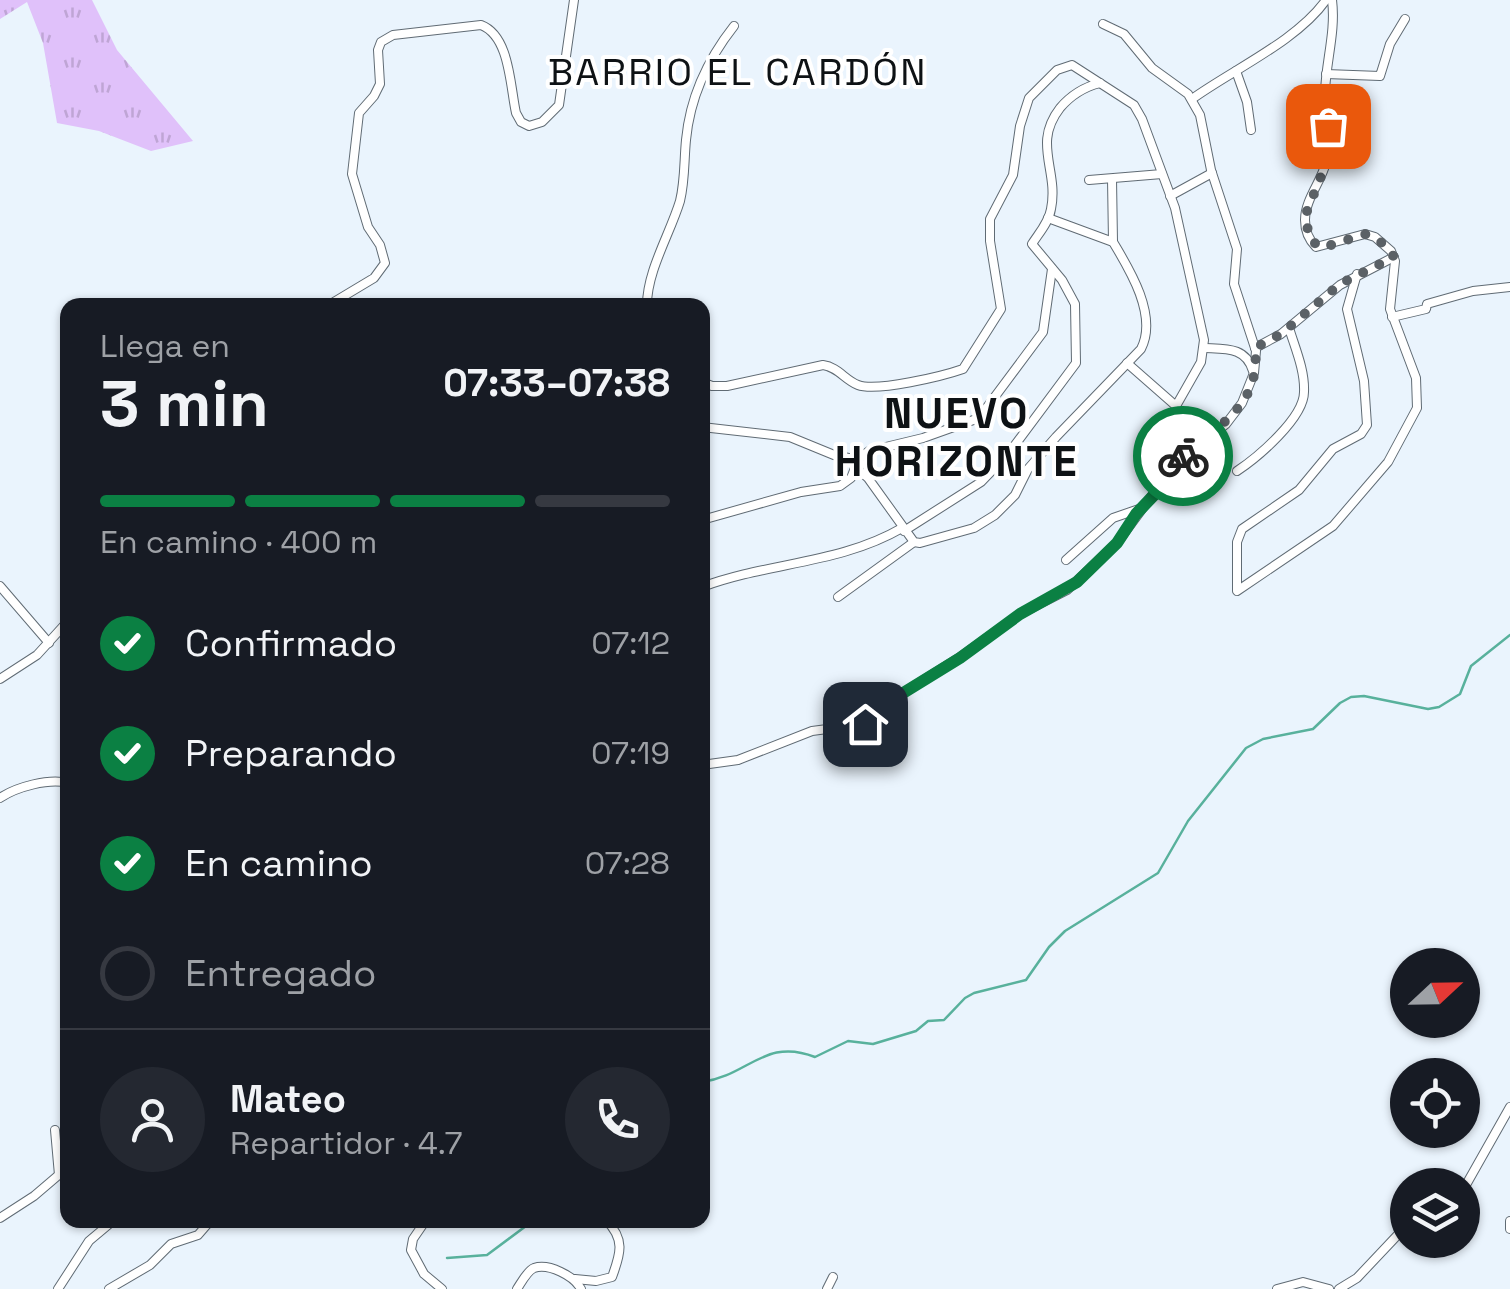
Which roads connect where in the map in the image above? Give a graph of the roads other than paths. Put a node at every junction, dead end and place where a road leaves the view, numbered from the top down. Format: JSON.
{"nodes":[{"id":1,"x":574,"y":0,"type":"edge"},
{"id":2,"x":1329,"y":0,"type":"edge"},
{"id":3,"x":1405,"y":19,"type":"dead end"},
{"id":4,"x":1103,"y":24,"type":"dead end"},
{"id":5,"x":734,"y":26,"type":"dead end"},
{"id":6,"x":1236,"y":71,"type":"junction"},
{"id":7,"x":1326,"y":74,"type":"junction"},
{"id":8,"x":1100,"y":83,"type":"junction"},
{"id":9,"x":1192,"y":99,"type":"junction"},
{"id":10,"x":1251,"y":130,"type":"dead end"},
{"id":11,"x":1212,"y":173,"type":"junction"},
{"id":12,"x":1162,"y":174,"type":"junction"},
{"id":13,"x":1112,"y":179,"type":"junction"},
{"id":14,"x":1089,"y":180,"type":"dead end"},
{"id":15,"x":1170,"y":196,"type":"junction"},
{"id":16,"x":1048,"y":218,"type":"junction"},
{"id":17,"x":1113,"y":242,"type":"junction"},
{"id":18,"x":1394,"y":257,"type":"junction"},
{"id":19,"x":1052,"y":268,"type":"junction"},
{"id":20,"x":1357,"y":274,"type":"junction"},
{"id":21,"x":1510,"y":286,"type":"edge"},
{"id":22,"x":341,"y":298,"type":"edge"},
{"id":23,"x":648,"y":298,"type":"edge"},
{"id":24,"x":1392,"y":317,"type":"junction"},
{"id":25,"x":1289,"y":328,"type":"junction"},
{"id":26,"x":1204,"y":348,"type":"junction"},
{"id":27,"x":1255,"y":348,"type":"junction"},
{"id":28,"x":1127,"y":363,"type":"junction"},
{"id":29,"x":1254,"y":373,"type":"junction"},
{"id":30,"x":710,"y":383,"type":"edge"},
{"id":31,"x":710,"y":428,"type":"edge"},
{"id":32,"x":857,"y":464,"type":"junction"},
{"id":33,"x":1237,"y":470,"type":"dead end"},
{"id":34,"x":1141,"y":509,"type":"junction"},
{"id":35,"x":710,"y":518,"type":"edge"},
{"id":36,"x":903,"y":529,"type":"junction"},
{"id":37,"x":914,"y":542,"type":"junction"},
{"id":38,"x":1066,"y":560,"type":"dead end"},
{"id":39,"x":710,"y":584,"type":"edge"},
{"id":40,"x":0,"y":586,"type":"edge"},
{"id":41,"x":838,"y":597,"type":"dead end"},
{"id":42,"x":60,"y":630,"type":"edge"},
{"id":43,"x":60,"y":640,"type":"edge"},
{"id":44,"x":50,"y":642,"type":"junction"},
{"id":45,"x":0,"y":680,"type":"edge"},
{"id":46,"x":710,"y":765,"type":"edge"},
{"id":47,"x":60,"y":782,"type":"edge"},
{"id":48,"x":0,"y":798,"type":"edge"},
{"id":49,"x":1510,"y":1107,"type":"edge"},
{"id":50,"x":55,"y":1130,"type":"dead end"},
{"id":51,"x":1476,"y":1168,"type":"edge"},
{"id":52,"x":58,"y":1175,"type":"joint"},
{"id":53,"x":0,"y":1218,"type":"edge"},
{"id":54,"x":1510,"y":1221,"type":"edge"},
{"id":55,"x":105,"y":1228,"type":"edge"},
{"id":56,"x":204,"y":1228,"type":"edge"},
{"id":57,"x":421,"y":1228,"type":"edge"},
{"id":58,"x":613,"y":1228,"type":"edge"},
{"id":59,"x":1510,"y":1229,"type":"edge"},
{"id":60,"x":1390,"y":1243,"type":"edge"},
{"id":61,"x":833,"y":1276,"type":"dead end"},
{"id":62,"x":579,"y":1286,"type":"edge"},
{"id":63,"x":1324,"y":1288,"type":"edge"},
{"id":64,"x":58,"y":1289,"type":"edge"},
{"id":65,"x":109,"y":1289,"type":"edge"},
{"id":66,"x":442,"y":1289,"type":"edge"},
{"id":67,"x":516,"y":1289,"type":"edge"},
{"id":68,"x":827,"y":1289,"type":"edge"},
{"id":69,"x":1277,"y":1289,"type":"edge"},
{"id":70,"x":1339,"y":1289,"type":"edge"}],
"edges":[{"from":1,"to":22,"type":"street"},
{"from":2,"to":6,"type":"street"},
{"from":2,"to":7,"type":"street"},
{"from":3,"to":7,"type":"street"},
{"from":4,"to":9,"type":"street"},
{"from":5,"to":23,"type":"street"},
{"from":6,"to":9,"type":"street"},
{"from":6,"to":10,"type":"street"},
{"from":7,"to":18,"type":"street"},
{"from":8,"to":12,"type":"street"},
{"from":8,"to":16,"type":"street"},
{"from":8,"to":30,"type":"street"},
{"from":9,"to":11,"type":"street"},
{"from":11,"to":15,"type":"street"},
{"from":11,"to":27,"type":"street"},
{"from":12,"to":13,"type":"street"},
{"from":12,"to":15,"type":"street"},
{"from":13,"to":14,"type":"street"},
{"from":13,"to":17,"type":"street"},
{"from":15,"to":26,"type":"street"},
{"from":16,"to":17,"type":"street"},
{"from":16,"to":19,"type":"street"},
{"from":17,"to":28,"type":"street"},
{"from":18,"to":20,"type":"street"},
{"from":18,"to":24,"type":"street"},
{"from":19,"to":32,"type":"street"},
{"from":19,"to":36,"type":"street"},
{"from":20,"to":24,"type":"street"},
{"from":20,"to":25,"type":"street"},
{"from":21,"to":24,"type":"street"},
{"from":25,"to":27,"type":"street"},
{"from":25,"to":33,"type":"street"},
{"from":26,"to":28,"type":"street"},
{"from":26,"to":29,"type":"street"},
{"from":27,"to":29,"type":"street"},
{"from":28,"to":37,"type":"street"},
{"from":29,"to":34,"type":"street"},
{"from":31,"to":32,"type":"street"},
{"from":32,"to":35,"type":"street"},
{"from":32,"to":36,"type":"street"},
{"from":34,"to":38,"type":"street"},
{"from":34,"to":46,"type":"street"},
{"from":36,"to":37,"type":"street"},
{"from":36,"to":39,"type":"street"},
{"from":37,"to":41,"type":"street"},
{"from":40,"to":44,"type":"street"},
{"from":42,"to":44,"type":"street"},
{"from":43,"to":44,"type":"street"},
{"from":44,"to":45,"type":"street"},
{"from":47,"to":48,"type":"street"},
{"from":49,"to":51,"type":"street"},
{"from":50,"to":52,"type":"street"},
{"from":52,"to":53,"type":"street"},
{"from":54,"to":59,"type":"street"},
{"from":55,"to":64,"type":"street"},
{"from":56,"to":65,"type":"street"},
{"from":57,"to":66,"type":"street"},
{"from":58,"to":62,"type":"street"},
{"from":60,"to":70,"type":"street"},
{"from":61,"to":68,"type":"street"},
{"from":62,"to":67,"type":"street"},
{"from":63,"to":69,"type":"street"}]}
